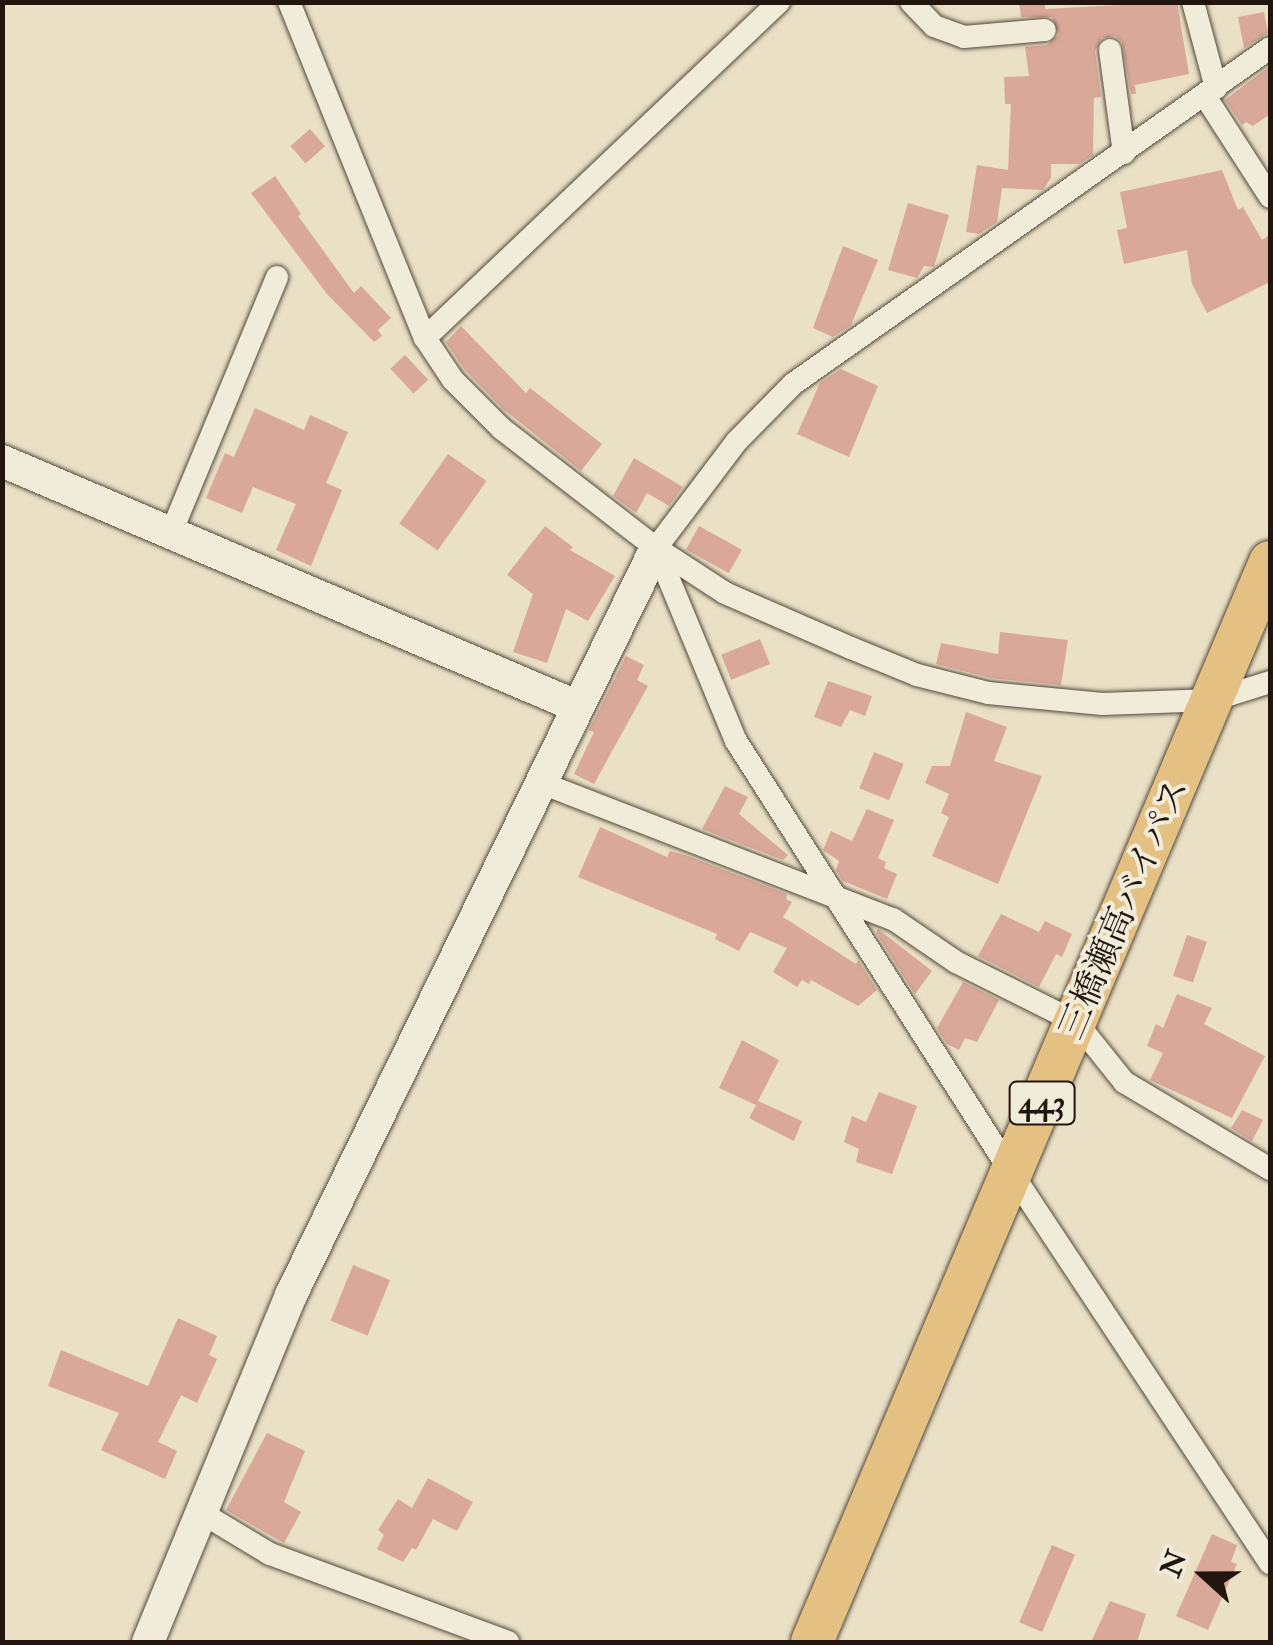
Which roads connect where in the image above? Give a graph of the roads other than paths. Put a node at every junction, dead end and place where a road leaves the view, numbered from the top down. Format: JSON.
{"nodes":[{"id":1,"x":289,"y":2,"type":"edge"},
{"id":2,"x":779,"y":2,"type":"edge"},
{"id":3,"x":911,"y":2,"type":"edge"},
{"id":4,"x":1193,"y":2,"type":"edge"},
{"id":5,"x":1045,"y":30,"type":"dead end"},
{"id":6,"x":1270,"y":48,"type":"edge"},
{"id":7,"x":1110,"y":50,"type":"dead end"},
{"id":8,"x":1211,"y":92,"type":"junction"},
{"id":9,"x":1124,"y":152,"type":"junction"},
{"id":10,"x":1270,"y":197,"type":"edge"},
{"id":11,"x":277,"y":276,"type":"dead end"},
{"id":12,"x":425,"y":338,"type":"junction"},
{"id":13,"x":3,"y":463,"type":"edge"},
{"id":14,"x":170,"y":533,"type":"junction"},
{"id":15,"x":656,"y":548,"type":"junction"},
{"id":16,"x":1270,"y":562,"type":"edge"},
{"id":17,"x":1270,"y":628,"type":"edge"},
{"id":18,"x":1243,"y":691,"type":"edge"},
{"id":19,"x":576,"y":706,"type":"junction"},
{"id":20,"x":539,"y":782,"type":"junction"},
{"id":21,"x":833,"y":895,"type":"junction"},
{"id":22,"x":1084,"y":1032,"type":"junction"},
{"id":23,"x":1270,"y":1169,"type":"edge"},
{"id":24,"x":1020,"y":1184,"type":"junction"},
{"id":25,"x":202,"y":1514,"type":"junction"},
{"id":26,"x":1270,"y":1563,"type":"edge"},
{"id":27,"x":148,"y":1642,"type":"edge"},
{"id":28,"x":508,"y":1642,"type":"edge"},
{"id":29,"x":812,"y":1642,"type":"edge"},
{"id":30,"x":843,"y":1642,"type":"edge"}],
"edges":[{"from":1,"to":12,"type":"street"},
{"from":2,"to":12,"type":"street"},
{"from":3,"to":5,"type":"street"},
{"from":4,"to":8,"type":"street"},
{"from":6,"to":8,"type":"street"},
{"from":7,"to":9,"type":"street"},
{"from":8,"to":9,"type":"street"},
{"from":8,"to":10,"type":"street"},
{"from":9,"to":15,"type":"street"},
{"from":11,"to":14,"type":"street"},
{"from":12,"to":15,"type":"street"},
{"from":13,"to":14,"type":"street"},
{"from":14,"to":19,"type":"street"},
{"from":15,"to":18,"type":"street"},
{"from":15,"to":19,"type":"street"},
{"from":15,"to":21,"type":"street"},
{"from":16,"to":18,"type":"highway","name":"三橋瀬高バイパス","number":"443"},
{"from":17,"to":18,"type":"highway","name":"三橋瀬高バイパス","number":"443"},
{"from":18,"to":22,"type":"highway","name":"三橋瀬高バイパス","number":"443"},
{"from":19,"to":20,"type":"street"},
{"from":20,"to":21,"type":"street"},
{"from":20,"to":25,"type":"street"},
{"from":21,"to":22,"type":"street"},
{"from":21,"to":24,"type":"street"},
{"from":22,"to":23,"type":"street"},
{"from":22,"to":24,"type":"highway","name":"三橋瀬高バイパス","number":"443"},
{"from":24,"to":26,"type":"street"},
{"from":24,"to":29,"type":"highway","name":"三橋瀬高バイパス","number":"443"},
{"from":24,"to":30,"type":"highway","name":"三橋瀬高バイパス","number":"443"},
{"from":25,"to":27,"type":"street"},
{"from":25,"to":28,"type":"street"}]}
